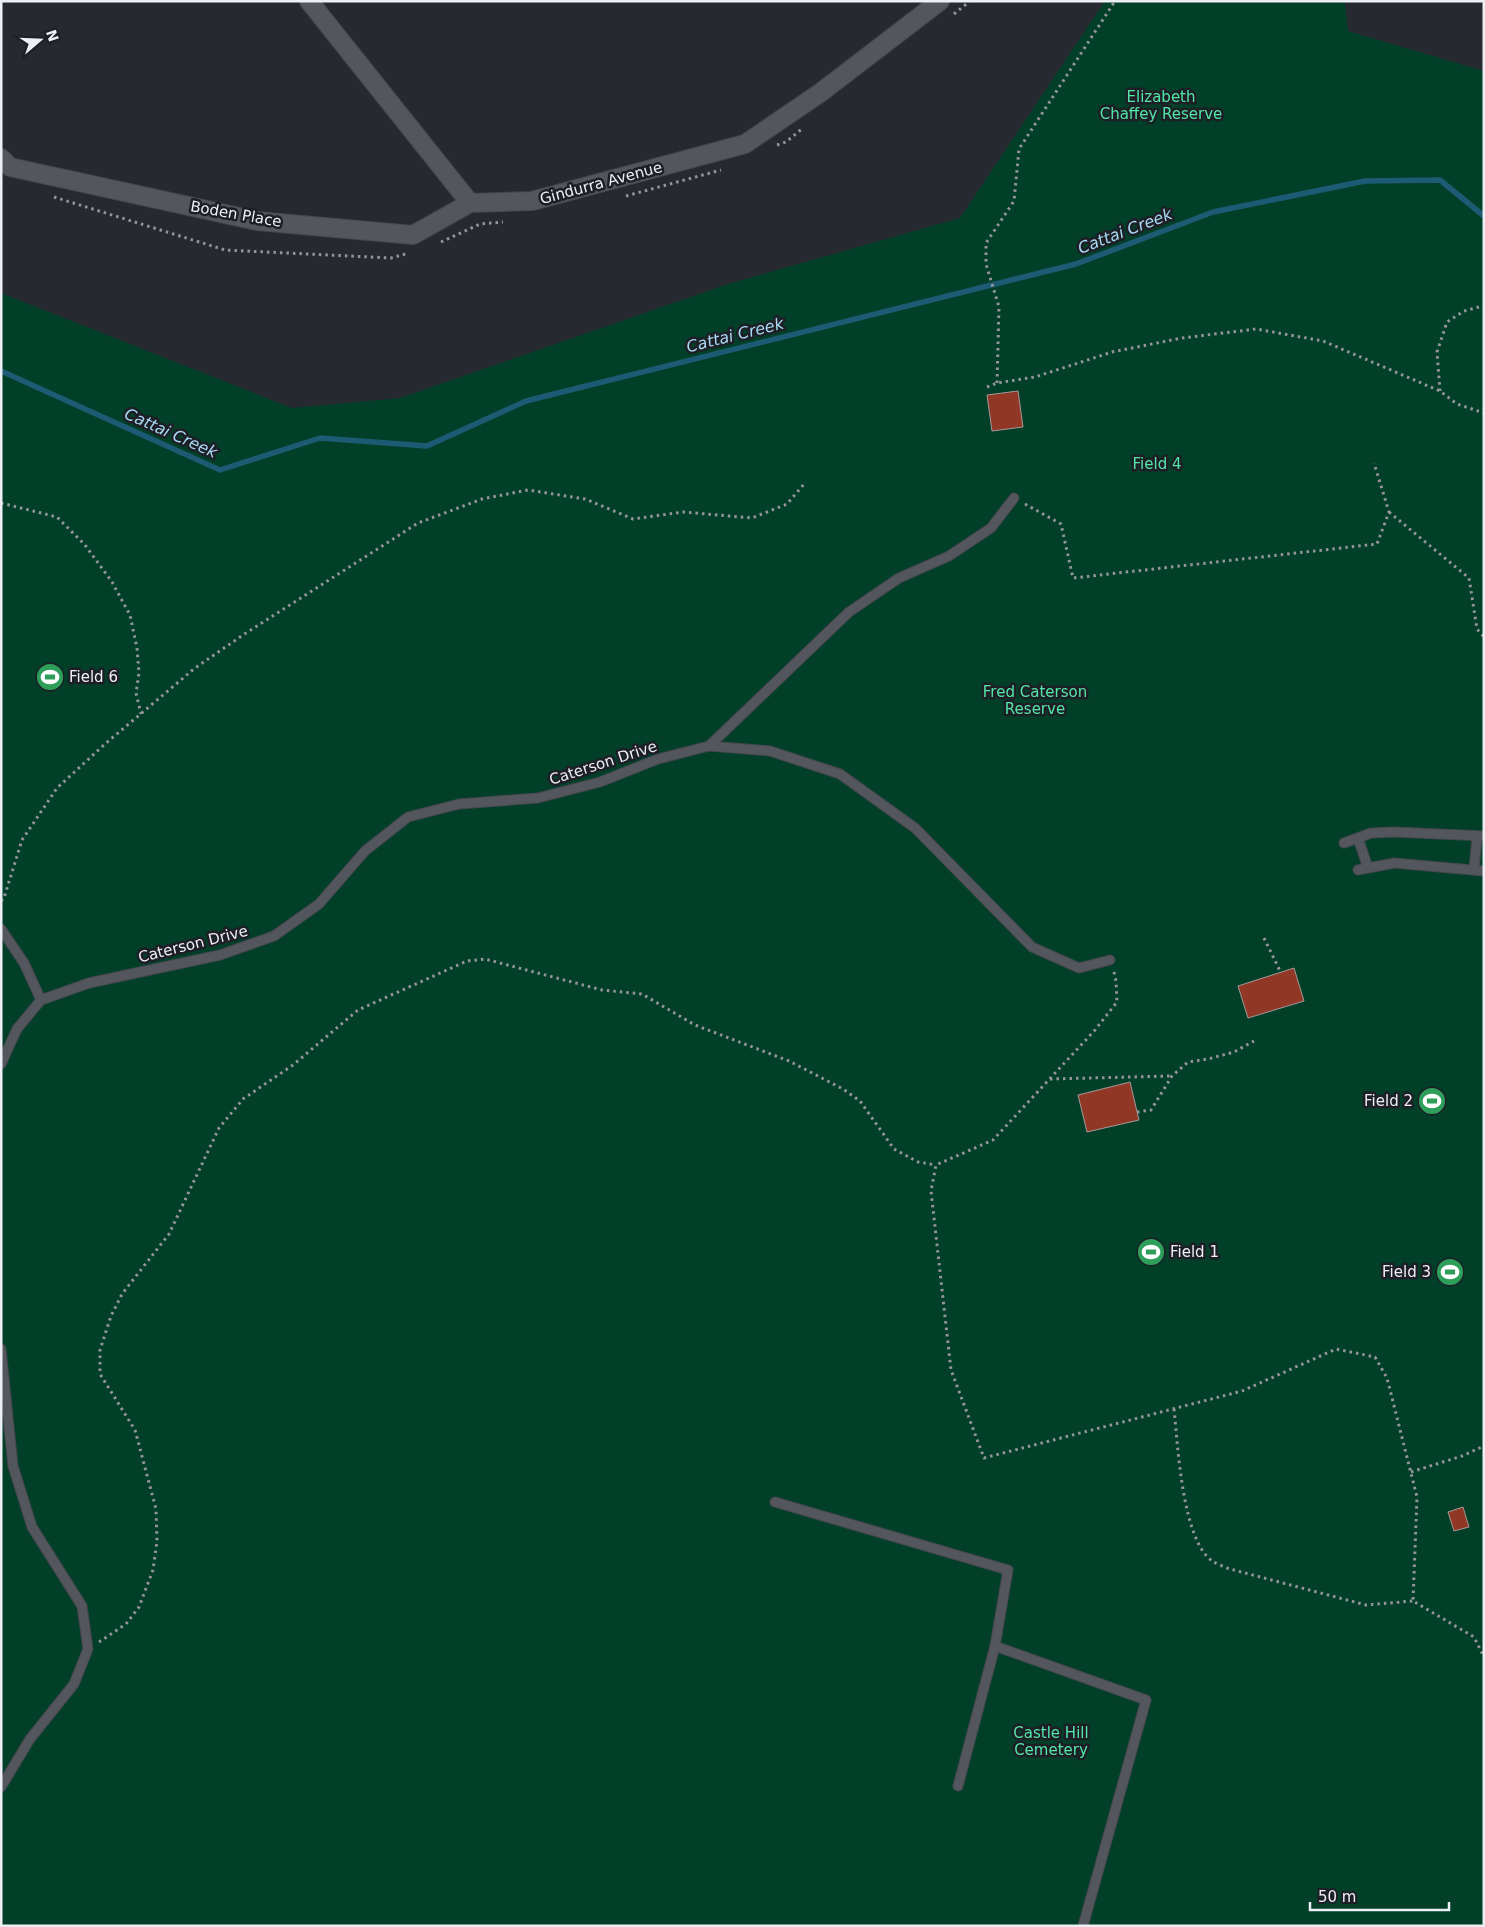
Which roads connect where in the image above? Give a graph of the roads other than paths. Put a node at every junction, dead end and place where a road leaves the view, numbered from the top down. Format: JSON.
{"nodes":[{"id":1,"x":309,"y":1,"type":"edge"},
{"id":2,"x":940,"y":1,"type":"edge"},
{"id":3,"x":1,"y":158,"type":"edge"},
{"id":4,"x":470,"y":202,"type":"junction"},
{"id":5,"x":1014,"y":498,"type":"road end"},
{"id":6,"x":709,"y":746,"type":"junction"},
{"id":7,"x":1481,"y":836,"type":"edge"},
{"id":8,"x":1358,"y":838,"type":"junction"},
{"id":9,"x":1344,"y":843,"type":"dead end"},
{"id":10,"x":1368,"y":868,"type":"junction"},
{"id":11,"x":1358,"y":870,"type":"dead end"},
{"id":12,"x":1474,"y":870,"type":"junction"},
{"id":13,"x":1484,"y":871,"type":"edge"},
{"id":14,"x":1,"y":929,"type":"edge"},
{"id":15,"x":1110,"y":960,"type":"road end"},
{"id":16,"x":41,"y":1000,"type":"junction"},
{"id":17,"x":1,"y":1064,"type":"edge"},
{"id":18,"x":1,"y":1349,"type":"edge"},
{"id":19,"x":775,"y":1502,"type":"dead end"},
{"id":20,"x":995,"y":1646,"type":"junction"},
{"id":21,"x":958,"y":1786,"type":"dead end"},
{"id":22,"x":1,"y":1787,"type":"edge"},
{"id":23,"x":1083,"y":1926,"type":"edge"}],
"edges":[{"from":1,"to":4,"type":"street"},
{"from":2,"to":4,"type":"street","name":"Gindurra Avenue"},
{"from":3,"to":4,"type":"street","name":"Boden Place"},
{"from":5,"to":6,"type":"lane"},
{"from":6,"to":15,"type":"lane","name":"Caterson Drive"},
{"from":6,"to":16,"type":"lane","name":"Caterson Drive"},
{"from":7,"to":8,"type":"lane"},
{"from":7,"to":12,"type":"lane"},
{"from":8,"to":9,"type":"lane"},
{"from":8,"to":10,"type":"lane"},
{"from":10,"to":11,"type":"lane"},
{"from":10,"to":12,"type":"lane"},
{"from":12,"to":13,"type":"lane"},
{"from":14,"to":16,"type":"lane"},
{"from":16,"to":17,"type":"lane"},
{"from":18,"to":22,"type":"lane"},
{"from":19,"to":20,"type":"lane"},
{"from":20,"to":21,"type":"lane"},
{"from":20,"to":23,"type":"lane"}]}
